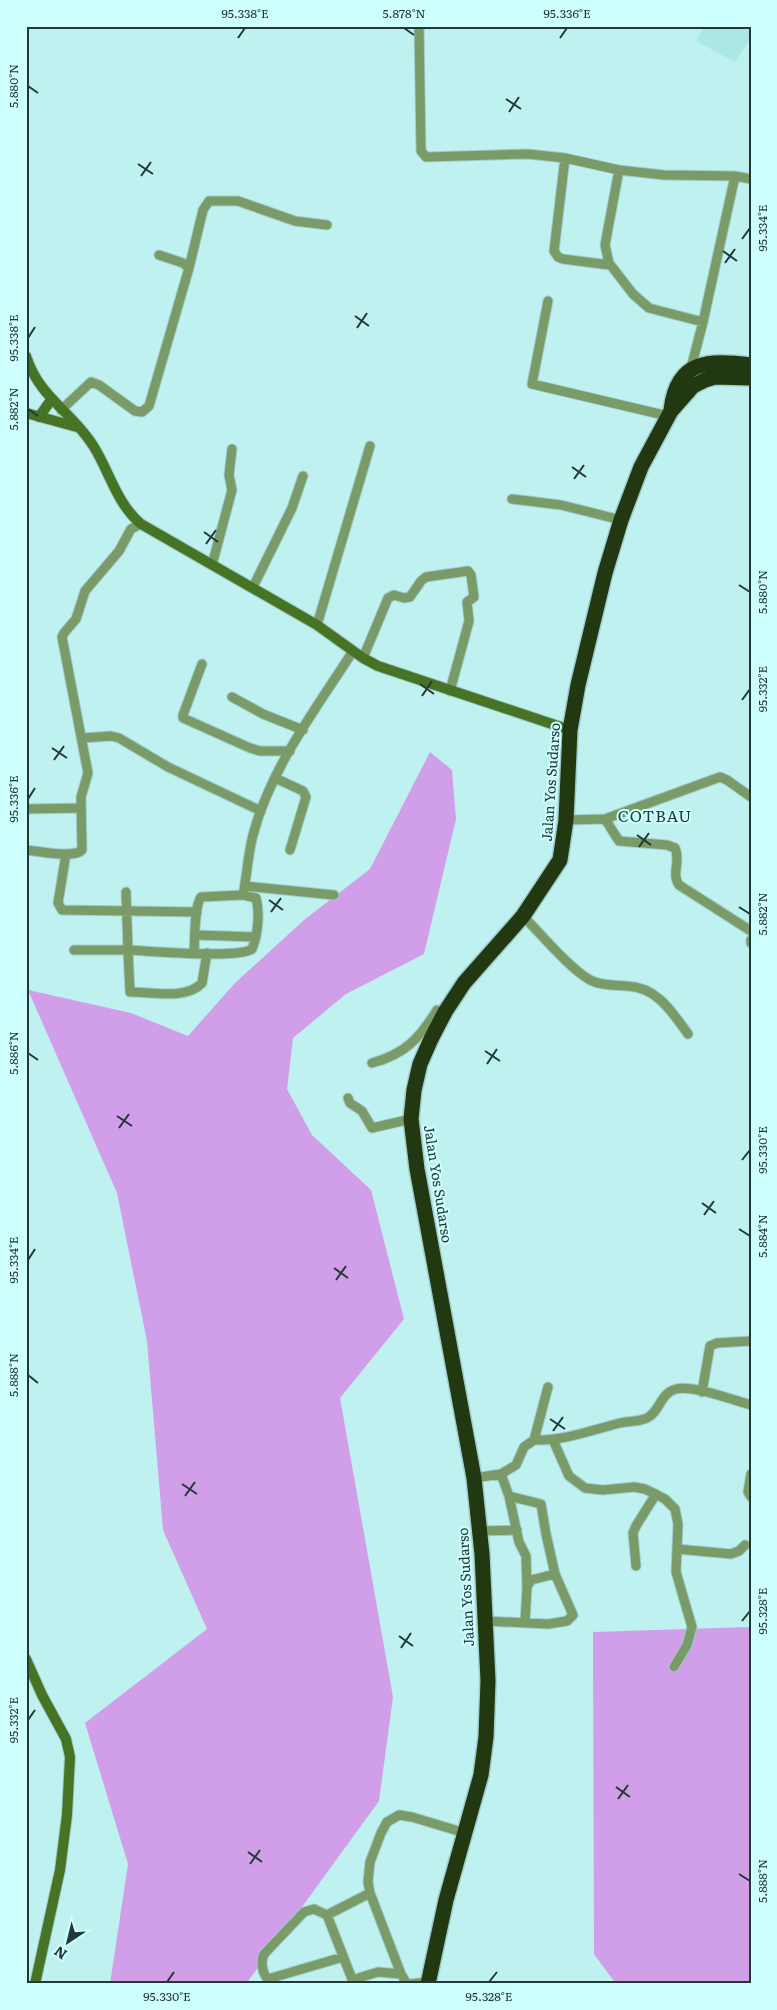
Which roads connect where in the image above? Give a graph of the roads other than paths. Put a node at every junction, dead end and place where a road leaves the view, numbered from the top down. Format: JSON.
{"nodes":[{"id":1,"x":419,"y":26,"type":"edge"},
{"id":2,"x":565,"y":158,"type":"junction"},
{"id":3,"x":619,"y":170,"type":"junction"},
{"id":4,"x":735,"y":176,"type":"junction"},
{"id":5,"x":751,"y":179,"type":"edge"},
{"id":6,"x":327,"y":225,"type":"dead end"},
{"id":7,"x":159,"y":255,"type":"dead end"},
{"id":8,"x":610,"y":265,"type":"junction"},
{"id":9,"x":189,"y":268,"type":"junction"},
{"id":10,"x":548,"y":301,"type":"dead end"},
{"id":11,"x":703,"y":322,"type":"junction"},
{"id":12,"x":26,"y":356,"type":"edge"},
{"id":13,"x":751,"y":365,"type":"edge"},
{"id":14,"x":690,"y":368,"type":"junction"},
{"id":15,"x":751,"y":378,"type":"edge"},
{"id":16,"x":51,"y":400,"type":"junction"},
{"id":17,"x":61,"y":410,"type":"junction"},
{"id":18,"x":26,"y":413,"type":"edge"},
{"id":19,"x":669,"y":414,"type":"junction"},
{"id":20,"x":39,"y":417,"type":"junction"},
{"id":21,"x":78,"y":427,"type":"junction"},
{"id":22,"x":370,"y":446,"type":"dead end"},
{"id":23,"x":232,"y":449,"type":"dead end"},
{"id":24,"x":302,"y":476,"type":"dead end"},
{"id":25,"x":512,"y":499,"type":"dead end"},
{"id":26,"x":620,"y":520,"type":"junction"},
{"id":27,"x":141,"y":524,"type":"junction"},
{"id":28,"x":212,"y":565,"type":"junction"},
{"id":29,"x":253,"y":588,"type":"junction"},
{"id":30,"x":317,"y":625,"type":"junction"},
{"id":31,"x":353,"y":652,"type":"junction"},
{"id":32,"x":363,"y":658,"type":"junction"},
{"id":33,"x":202,"y":664,"type":"dead end"},
{"id":34,"x":450,"y":691,"type":"junction"},
{"id":35,"x":232,"y":697,"type":"dead end"},
{"id":36,"x":303,"y":730,"type":"junction"},
{"id":37,"x":570,"y":730,"type":"junction"},
{"id":38,"x":82,"y":738,"type":"junction"},
{"id":39,"x":290,"y":751,"type":"junction"},
{"id":40,"x":275,"y":778,"type":"junction"},
{"id":41,"x":751,"y":797,"type":"edge"},
{"id":42,"x":81,"y":808,"type":"junction"},
{"id":43,"x":26,"y":809,"type":"edge"},
{"id":44,"x":261,"y":811,"type":"junction"},
{"id":45,"x":605,"y":819,"type":"junction"},
{"id":46,"x":566,"y":820,"type":"junction"},
{"id":47,"x":26,"y":850,"type":"edge"},
{"id":48,"x":290,"y":850,"type":"dead end"},
{"id":49,"x":66,"y":854,"type":"junction"},
{"id":50,"x":244,"y":891,"type":"junction"},
{"id":51,"x":126,"y":892,"type":"dead end"},
{"id":52,"x":334,"y":895,"type":"dead end"},
{"id":53,"x":127,"y":912,"type":"junction"},
{"id":54,"x":197,"y":912,"type":"junction"},
{"id":55,"x":523,"y":916,"type":"junction"},
{"id":56,"x":751,"y":931,"type":"edge"},
{"id":57,"x":195,"y":935,"type":"junction"},
{"id":58,"x":256,"y":937,"type":"junction"},
{"id":59,"x":74,"y":950,"type":"dead end"},
{"id":60,"x":128,"y":950,"type":"junction"},
{"id":61,"x":194,"y":953,"type":"junction"},
{"id":62,"x":207,"y":953,"type":"junction"},
{"id":63,"x":445,"y":1012,"type":"junction"},
{"id":64,"x":688,"y":1034,"type":"dead end"},
{"id":65,"x":372,"y":1064,"type":"dead end"},
{"id":66,"x":348,"y":1098,"type":"dead end"},
{"id":67,"x":411,"y":1119,"type":"junction"},
{"id":68,"x":751,"y":1341,"type":"edge"},
{"id":69,"x":548,"y":1387,"type":"dead end"},
{"id":70,"x":702,"y":1392,"type":"junction"},
{"id":71,"x":751,"y":1405,"type":"edge"},
{"id":72,"x":534,"y":1440,"type":"junction"},
{"id":73,"x":552,"y":1440,"type":"junction"},
{"id":74,"x":501,"y":1474,"type":"junction"},
{"id":75,"x":751,"y":1474,"type":"edge"},
{"id":76,"x":474,"y":1478,"type":"junction"},
{"id":77,"x":656,"y":1494,"type":"junction"},
{"id":78,"x":509,"y":1496,"type":"junction"},
{"id":79,"x":751,"y":1497,"type":"edge"},
{"id":80,"x":517,"y":1530,"type":"junction"},
{"id":81,"x":480,"y":1531,"type":"junction"},
{"id":82,"x":746,"y":1544,"type":"dead end"},
{"id":83,"x":677,"y":1549,"type":"junction"},
{"id":84,"x":636,"y":1566,"type":"dead end"},
{"id":85,"x":555,"y":1574,"type":"junction"},
{"id":86,"x":527,"y":1587,"type":"junction"},
{"id":87,"x":485,"y":1621,"type":"junction"},
{"id":88,"x":524,"y":1622,"type":"junction"},
{"id":89,"x":26,"y":1659,"type":"edge"},
{"id":90,"x":674,"y":1667,"type":"dead end"},
{"id":91,"x":465,"y":1833,"type":"junction"},
{"id":92,"x":370,"y":1893,"type":"junction"},
{"id":93,"x":327,"y":1915,"type":"junction"},
{"id":94,"x":343,"y":1957,"type":"junction"},
{"id":95,"x":401,"y":1974,"type":"junction"},
{"id":96,"x":353,"y":1982,"type":"edge"},
{"id":97,"x":428,"y":1983,"type":"edge"},
{"id":98,"x":35,"y":1984,"type":"edge"},
{"id":99,"x":408,"y":1984,"type":"edge"}],
"edges":[{"from":1,"to":2,"type":"street"},
{"from":2,"to":3,"type":"street"},
{"from":2,"to":8,"type":"street"},
{"from":3,"to":4,"type":"street"},
{"from":3,"to":8,"type":"street"},
{"from":4,"to":5,"type":"street"},
{"from":4,"to":11,"type":"street"},
{"from":6,"to":9,"type":"street"},
{"from":7,"to":9,"type":"street"},
{"from":8,"to":11,"type":"street"},
{"from":9,"to":17,"type":"street"},
{"from":10,"to":19,"type":"street"},
{"from":11,"to":14,"type":"street"},
{"from":12,"to":16,"type":"street"},
{"from":13,"to":14,"type":"highway"},
{"from":14,"to":19,"type":"highway","name":"Jalan Yos Sudarso"},
{"from":15,"to":19,"type":"highway","name":"Jalan Yos Sudarso"},
{"from":16,"to":17,"type":"street"},
{"from":16,"to":20,"type":"street"},
{"from":17,"to":21,"type":"street"},
{"from":18,"to":20,"type":"street"},
{"from":19,"to":26,"type":"highway","name":"Jalan Yos Sudarso"},
{"from":20,"to":21,"type":"street"},
{"from":21,"to":27,"type":"street"},
{"from":22,"to":30,"type":"street"},
{"from":23,"to":28,"type":"street"},
{"from":24,"to":29,"type":"street"},
{"from":25,"to":26,"type":"street"},
{"from":26,"to":37,"type":"highway","name":"Jalan Yos Sudarso"},
{"from":27,"to":28,"type":"street"},
{"from":27,"to":38,"type":"street"},
{"from":28,"to":29,"type":"street"},
{"from":29,"to":30,"type":"street"},
{"from":30,"to":31,"type":"street"},
{"from":31,"to":32,"type":"street"},
{"from":31,"to":36,"type":"street"},
{"from":32,"to":34,"type":"street"},
{"from":32,"to":34,"type":"street"},
{"from":33,"to":39,"type":"street"},
{"from":34,"to":37,"type":"street"},
{"from":35,"to":36,"type":"street"},
{"from":36,"to":39,"type":"street"},
{"from":37,"to":46,"type":"highway","name":"Jalan Yos Sudarso"},
{"from":38,"to":42,"type":"street"},
{"from":38,"to":44,"type":"street"},
{"from":39,"to":40,"type":"street"},
{"from":40,"to":44,"type":"street"},
{"from":40,"to":48,"type":"street"},
{"from":41,"to":45,"type":"street"},
{"from":42,"to":43,"type":"street"},
{"from":42,"to":49,"type":"street"},
{"from":44,"to":50,"type":"street"},
{"from":45,"to":46,"type":"street"},
{"from":45,"to":56,"type":"street"},
{"from":46,"to":55,"type":"highway","name":"Jalan Yos Sudarso"},
{"from":47,"to":49,"type":"street"},
{"from":49,"to":53,"type":"street"},
{"from":50,"to":52,"type":"street"},
{"from":50,"to":54,"type":"street"},
{"from":50,"to":58,"type":"street"},
{"from":51,"to":53,"type":"street"},
{"from":53,"to":54,"type":"street"},
{"from":53,"to":60,"type":"street"},
{"from":54,"to":57,"type":"street"},
{"from":55,"to":63,"type":"highway","name":"Jalan Yos Sudarso"},
{"from":55,"to":64,"type":"street"},
{"from":57,"to":58,"type":"street"},
{"from":57,"to":61,"type":"street"},
{"from":58,"to":62,"type":"street"},
{"from":59,"to":60,"type":"street"},
{"from":60,"to":61,"type":"street"},
{"from":60,"to":62,"type":"street"},
{"from":61,"to":62,"type":"street"},
{"from":63,"to":65,"type":"street"},
{"from":63,"to":67,"type":"highway","name":"Jalan Yos Sudarso"},
{"from":66,"to":67,"type":"street"},
{"from":67,"to":76,"type":"highway","name":"Jalan Yos Sudarso"},
{"from":68,"to":70,"type":"street"},
{"from":69,"to":72,"type":"street"},
{"from":70,"to":71,"type":"street"},
{"from":70,"to":73,"type":"street"},
{"from":72,"to":73,"type":"street"},
{"from":72,"to":74,"type":"street"},
{"from":73,"to":77,"type":"street"},
{"from":74,"to":76,"type":"street"},
{"from":74,"to":78,"type":"street"},
{"from":75,"to":79,"type":"street"},
{"from":76,"to":81,"type":"highway","name":"Jalan Yos Sudarso"},
{"from":77,"to":83,"type":"street"},
{"from":77,"to":84,"type":"street"},
{"from":78,"to":80,"type":"street"},
{"from":78,"to":85,"type":"street"},
{"from":80,"to":81,"type":"street"},
{"from":80,"to":86,"type":"street"},
{"from":81,"to":87,"type":"highway","name":"Jalan Yos Sudarso"},
{"from":82,"to":83,"type":"street"},
{"from":83,"to":90,"type":"street"},
{"from":85,"to":86,"type":"street"},
{"from":85,"to":88,"type":"street"},
{"from":86,"to":88,"type":"street"},
{"from":87,"to":88,"type":"street"},
{"from":87,"to":91,"type":"highway","name":"Jalan Yos Sudarso"},
{"from":89,"to":98,"type":"street"},
{"from":91,"to":92,"type":"street"},
{"from":91,"to":97,"type":"highway","name":"Jalan Yos Sudarso"},
{"from":92,"to":93,"type":"street"},
{"from":92,"to":95,"type":"street"},
{"from":93,"to":94,"type":"street"},
{"from":93,"to":94,"type":"street"},
{"from":94,"to":96,"type":"street"},
{"from":95,"to":96,"type":"street"},
{"from":95,"to":99,"type":"street"},
{"from":97,"to":99,"type":"street"}]}
